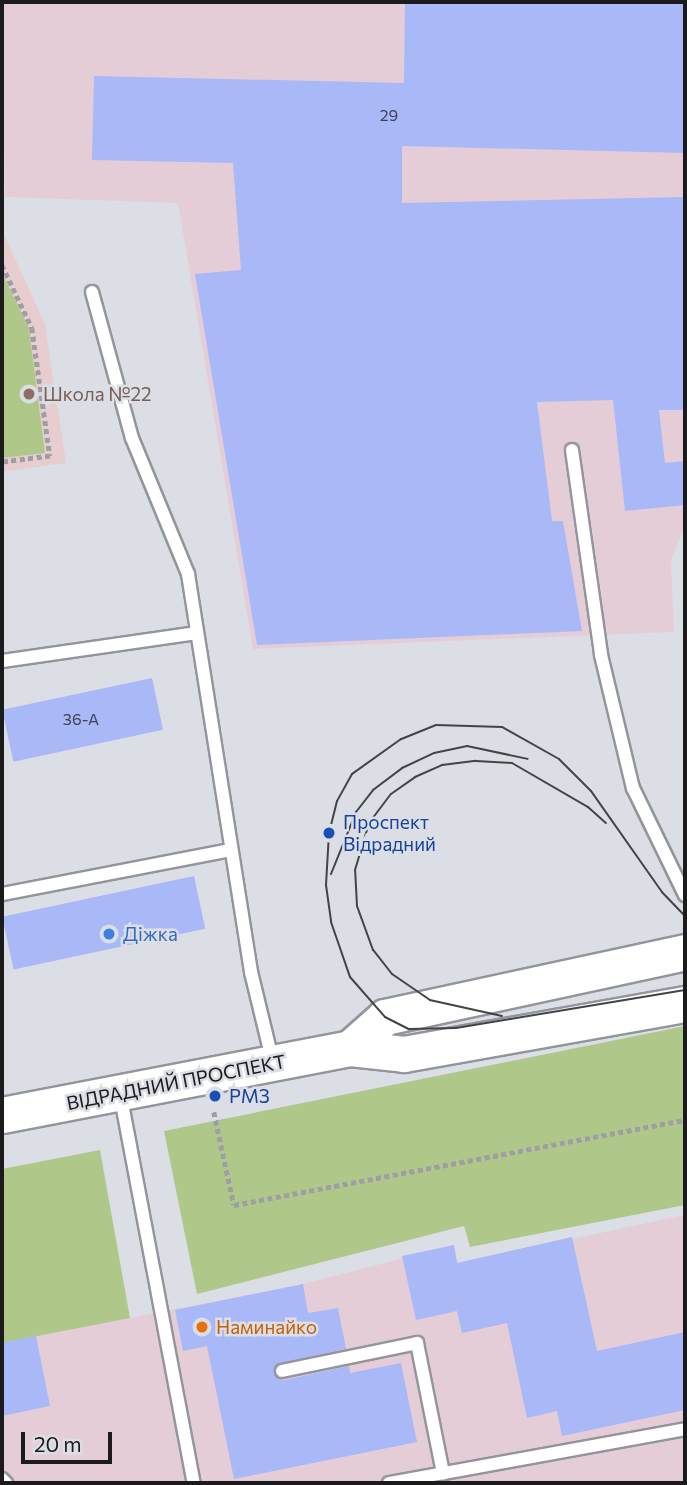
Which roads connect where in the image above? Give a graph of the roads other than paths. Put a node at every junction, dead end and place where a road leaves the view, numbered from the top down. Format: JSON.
{"nodes":[{"id":1,"x":92,"y":292,"type":"dead end"},
{"id":2,"x":572,"y":450,"type":"dead end"},
{"id":3,"x":196,"y":633,"type":"junction"},
{"id":4,"x":2,"y":661,"type":"edge"},
{"id":5,"x":230,"y":850,"type":"junction"},
{"id":6,"x":2,"y":894,"type":"edge"},
{"id":7,"x":685,"y":895,"type":"edge"},
{"id":8,"x":685,"y":952,"type":"edge"},
{"id":9,"x":685,"y":1004,"type":"edge"},
{"id":10,"x":350,"y":1048,"type":"junction"},
{"id":11,"x":273,"y":1063,"type":"junction"},
{"id":12,"x":120,"y":1092,"type":"junction"},
{"id":13,"x":2,"y":1115,"type":"edge"},
{"id":14,"x":282,"y":1371,"type":"dead end"},
{"id":15,"x":685,"y":1429,"type":"edge"},
{"id":16,"x":443,"y":1473,"type":"junction"},
{"id":17,"x":460,"y":1477,"type":"edge"},
{"id":18,"x":2,"y":1479,"type":"edge"},
{"id":19,"x":6,"y":1483,"type":"edge"},
{"id":20,"x":194,"y":1483,"type":"edge"},
{"id":21,"x":389,"y":1483,"type":"edge"}],
"edges":[{"from":1,"to":3,"type":"lane"},
{"from":2,"to":7,"type":"lane"},
{"from":3,"to":4,"type":"lane"},
{"from":3,"to":5,"type":"lane"},
{"from":5,"to":6,"type":"lane"},
{"from":5,"to":11,"type":"lane"},
{"from":8,"to":10,"type":"main road"},
{"from":9,"to":10,"type":"main road","name":"ВІДРАДНИЙ ПРОСПЕКТ"},
{"from":10,"to":11,"type":"main road","name":"ВІДРАДНИЙ ПРОСПЕКТ"},
{"from":11,"to":12,"type":"main road","name":"ВІДРАДНИЙ ПРОСПЕКТ"},
{"from":12,"to":13,"type":"main road","name":"ВІДРАДНИЙ ПРОСПЕКТ"},
{"from":12,"to":20,"type":"lane"},
{"from":14,"to":16,"type":"lane"},
{"from":15,"to":17,"type":"lane"},
{"from":16,"to":17,"type":"lane"},
{"from":16,"to":21,"type":"lane"},
{"from":18,"to":19,"type":"lane"}]}
